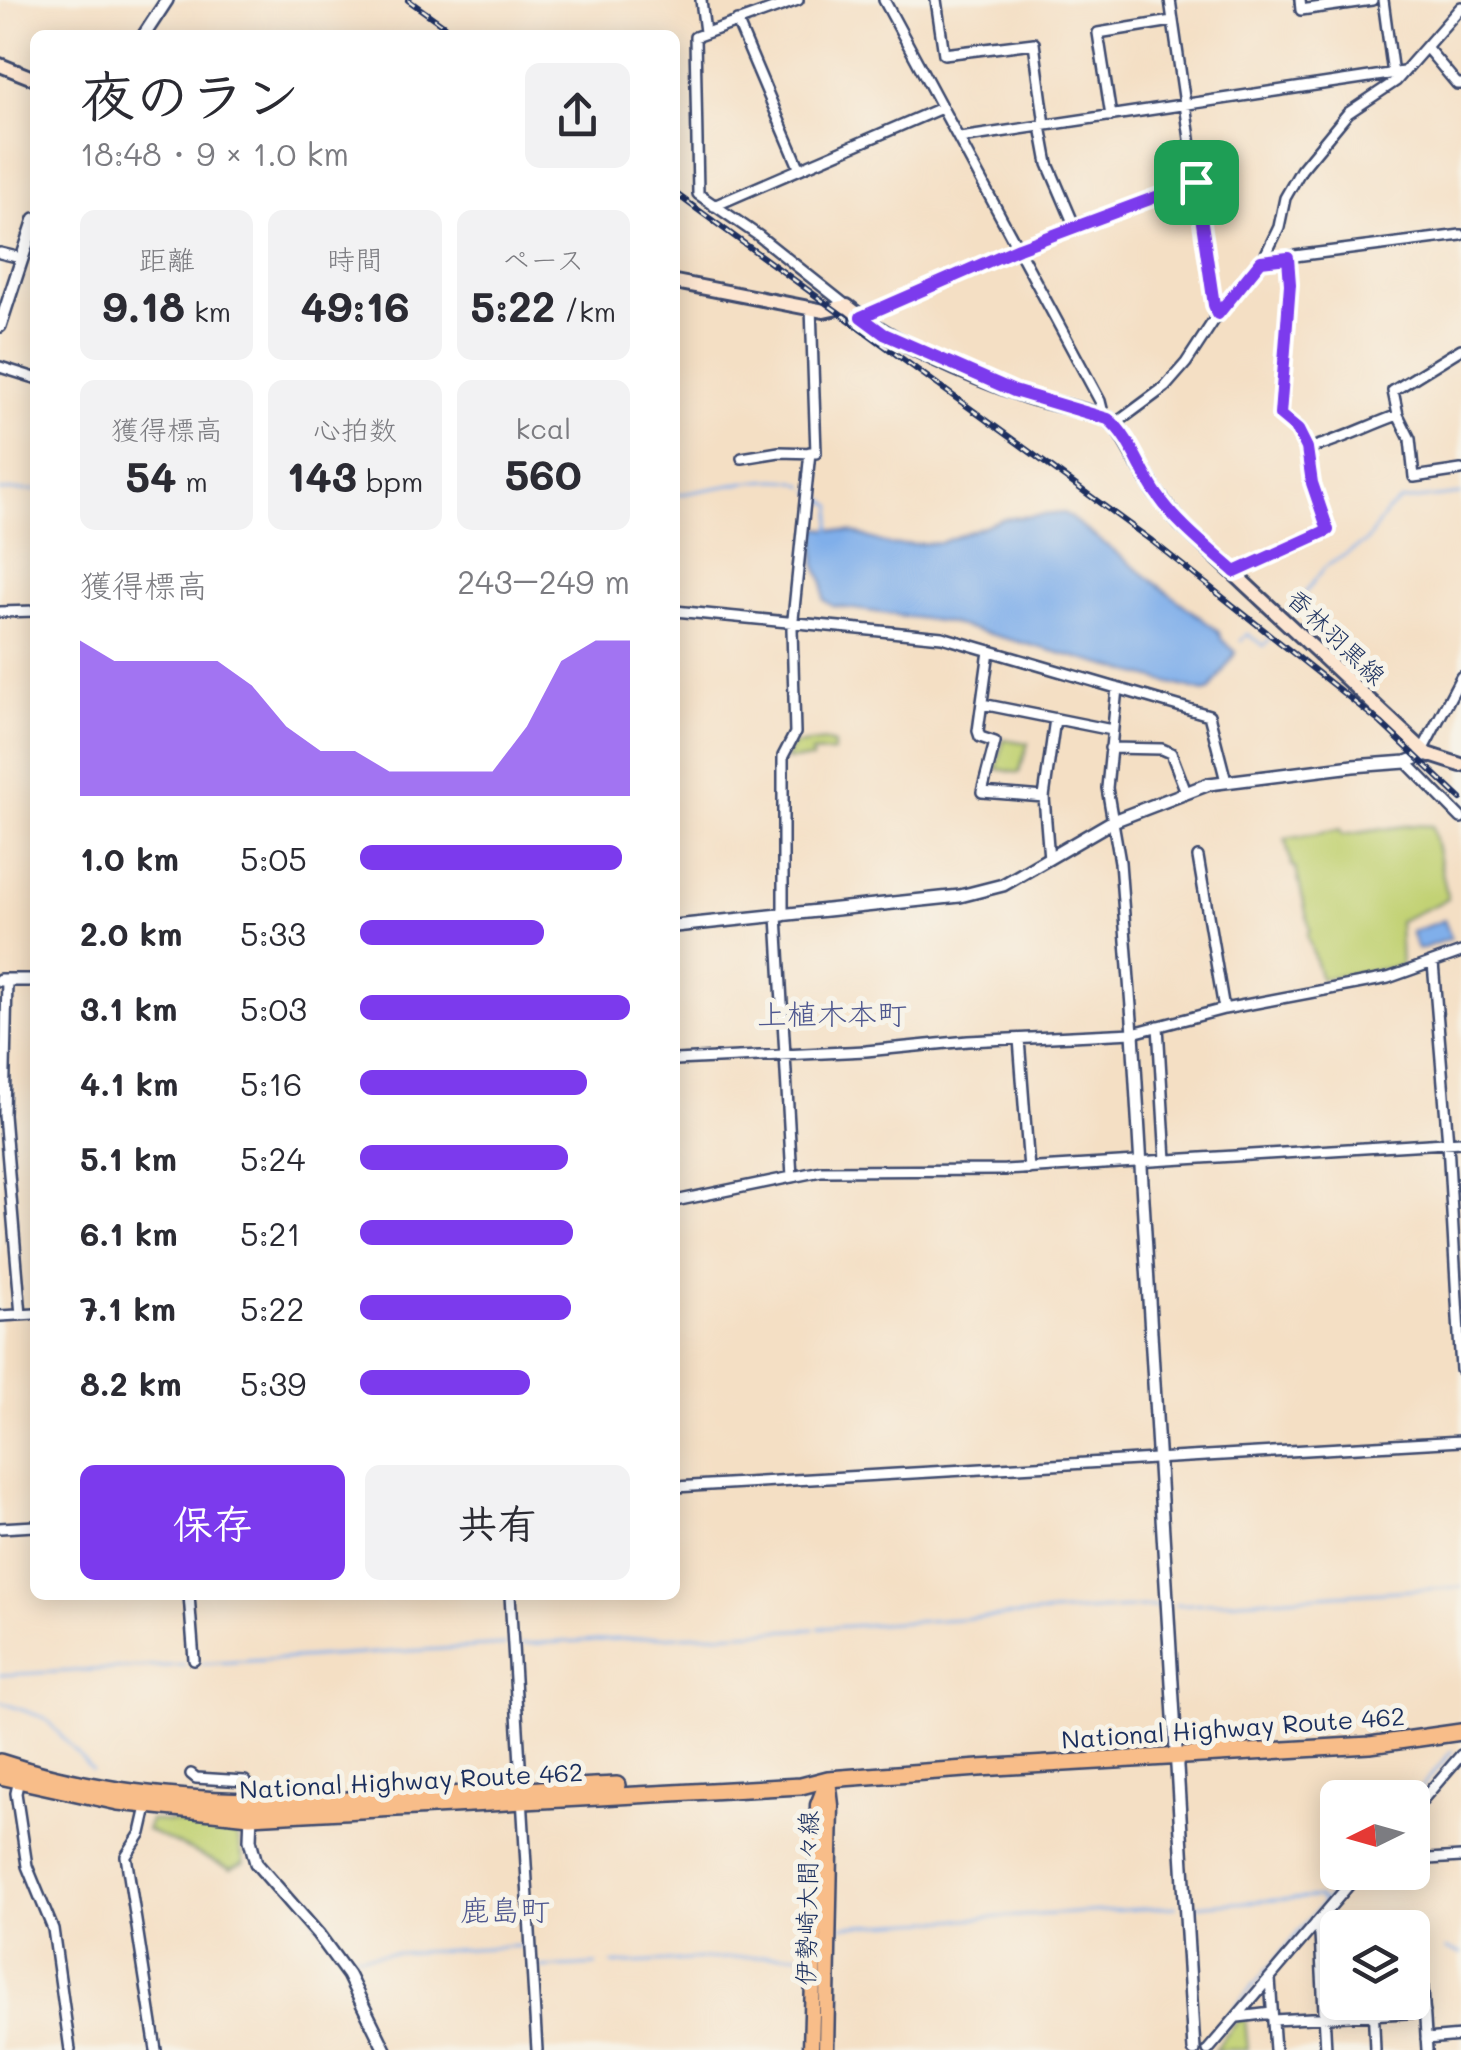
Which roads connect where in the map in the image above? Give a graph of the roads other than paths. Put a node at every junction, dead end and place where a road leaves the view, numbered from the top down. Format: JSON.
{"nodes":[{"id":1,"x":167,"y":0,"type":"edge"},
{"id":2,"x":701,"y":0,"type":"edge"},
{"id":3,"x":798,"y":0,"type":"edge"},
{"id":4,"x":884,"y":0,"type":"edge"},
{"id":5,"x":936,"y":0,"type":"edge"},
{"id":6,"x":1170,"y":0,"type":"edge"},
{"id":7,"x":1300,"y":0,"type":"edge"},
{"id":8,"x":1372,"y":0,"type":"edge"},
{"id":9,"x":1382,"y":0,"type":"edge"},
{"id":10,"x":1331,"y":3,"type":"edge"},
{"id":11,"x":1461,"y":7,"type":"edge"},
{"id":12,"x":737,"y":21,"type":"junction"},
{"id":13,"x":1172,"y":22,"type":"junction"},
{"id":14,"x":147,"y":30,"type":"edge"},
{"id":15,"x":705,"y":32,"type":"junction"},
{"id":16,"x":1426,"y":47,"type":"junction"},
{"id":17,"x":0,"y":64,"type":"edge"},
{"id":18,"x":1398,"y":73,"type":"junction"},
{"id":19,"x":30,"y":77,"type":"edge"},
{"id":20,"x":1461,"y":84,"type":"edge"},
{"id":21,"x":1186,"y":105,"type":"junction"},
{"id":22,"x":941,"y":108,"type":"junction"},
{"id":23,"x":1111,"y":116,"type":"junction"},
{"id":24,"x":1043,"y":126,"type":"junction"},
{"id":25,"x":960,"y":138,"type":"junction"},
{"id":26,"x":800,"y":167,"type":"junction"},
{"id":27,"x":1196,"y":182,"type":"junction"},
{"id":28,"x":714,"y":206,"type":"junction"},
{"id":29,"x":1075,"y":227,"type":"junction"},
{"id":30,"x":30,"y":232,"type":"edge"},
{"id":31,"x":1461,"y":235,"type":"edge"},
{"id":32,"x":1019,"y":248,"type":"junction"},
{"id":33,"x":0,"y":253,"type":"edge"},
{"id":34,"x":21,"y":258,"type":"junction"},
{"id":35,"x":1288,"y":258,"type":"junction"},
{"id":36,"x":1263,"y":260,"type":"junction"},
{"id":37,"x":680,"y":283,"type":"edge"},
{"id":38,"x":846,"y":306,"type":"junction"},
{"id":39,"x":811,"y":307,"type":"junction"},
{"id":40,"x":1218,"y":314,"type":"junction"},
{"id":41,"x":861,"y":317,"type":"junction"},
{"id":42,"x":0,"y":326,"type":"edge"},
{"id":43,"x":1461,"y":350,"type":"edge"},
{"id":44,"x":0,"y":367,"type":"edge"},
{"id":45,"x":30,"y":376,"type":"edge"},
{"id":46,"x":1398,"y":415,"type":"junction"},
{"id":47,"x":1110,"y":420,"type":"junction"},
{"id":48,"x":1307,"y":448,"type":"junction"},
{"id":49,"x":810,"y":452,"type":"junction"},
{"id":50,"x":742,"y":458,"type":"dead end"},
{"id":51,"x":1461,"y":470,"type":"edge"},
{"id":52,"x":1235,"y":572,"type":"junction"},
{"id":53,"x":30,"y":610,"type":"edge"},
{"id":54,"x":680,"y":611,"type":"edge"},
{"id":55,"x":0,"y":612,"type":"edge"},
{"id":56,"x":792,"y":622,"type":"junction"},
{"id":57,"x":989,"y":651,"type":"junction"},
{"id":58,"x":1461,"y":677,"type":"edge"},
{"id":59,"x":1116,"y":688,"type":"junction"},
{"id":60,"x":982,"y":704,"type":"junction"},
{"id":61,"x":1054,"y":719,"type":"junction"},
{"id":62,"x":1112,"y":730,"type":"junction"},
{"id":63,"x":1110,"y":748,"type":"junction"},
{"id":64,"x":1425,"y":752,"type":"junction"},
{"id":65,"x":1406,"y":762,"type":"junction"},
{"id":66,"x":1461,"y":765,"type":"edge"},
{"id":67,"x":1226,"y":781,"type":"junction"},
{"id":68,"x":1186,"y":792,"type":"junction"},
{"id":69,"x":1044,"y":798,"type":"junction"},
{"id":70,"x":1461,"y":818,"type":"edge"},
{"id":71,"x":1113,"y":820,"type":"junction"},
{"id":72,"x":1198,"y":857,"type":"dead end"},
{"id":73,"x":1049,"y":859,"type":"junction"},
{"id":74,"x":780,"y":916,"type":"junction"},
{"id":75,"x":680,"y":926,"type":"edge"},
{"id":76,"x":1461,"y":952,"type":"edge"},
{"id":77,"x":1432,"y":963,"type":"junction"},
{"id":78,"x":4,"y":980,"type":"edge"},
{"id":79,"x":30,"y":980,"type":"edge"},
{"id":80,"x":1224,"y":1009,"type":"junction"},
{"id":81,"x":1158,"y":1026,"type":"junction"},
{"id":82,"x":1133,"y":1033,"type":"junction"},
{"id":83,"x":1020,"y":1039,"type":"junction"},
{"id":84,"x":785,"y":1054,"type":"junction"},
{"id":85,"x":680,"y":1060,"type":"edge"},
{"id":86,"x":1461,"y":1142,"type":"edge"},
{"id":87,"x":1448,"y":1143,"type":"junction"},
{"id":88,"x":1166,"y":1160,"type":"junction"},
{"id":89,"x":1142,"y":1162,"type":"junction"},
{"id":90,"x":1030,"y":1168,"type":"junction"},
{"id":91,"x":792,"y":1178,"type":"junction"},
{"id":92,"x":680,"y":1201,"type":"edge"},
{"id":93,"x":30,"y":1314,"type":"edge"},
{"id":94,"x":20,"y":1315,"type":"junction"},
{"id":95,"x":0,"y":1316,"type":"edge"},
{"id":96,"x":1461,"y":1370,"type":"edge"},
{"id":97,"x":1461,"y":1441,"type":"edge"},
{"id":98,"x":1158,"y":1459,"type":"junction"},
{"id":99,"x":680,"y":1487,"type":"edge"},
{"id":100,"x":30,"y":1526,"type":"edge"},
{"id":101,"x":0,"y":1528,"type":"edge"},
{"id":102,"x":189,"y":1600,"type":"edge"},
{"id":103,"x":510,"y":1600,"type":"edge"},
{"id":104,"x":194,"y":1660,"type":"dead end"},
{"id":105,"x":1461,"y":1732,"type":"edge"},
{"id":106,"x":1461,"y":1755,"type":"edge"},
{"id":107,"x":1176,"y":1757,"type":"junction"},
{"id":108,"x":0,"y":1762,"type":"edge"},
{"id":109,"x":191,"y":1774,"type":"dead end"},
{"id":110,"x":0,"y":1776,"type":"edge"},
{"id":111,"x":828,"y":1779,"type":"junction"},
{"id":112,"x":18,"y":1780,"type":"junction"},
{"id":113,"x":1430,"y":1791,"type":"edge"},
{"id":114,"x":522,"y":1796,"type":"junction"},
{"id":115,"x":147,"y":1807,"type":"junction"},
{"id":116,"x":251,"y":1809,"type":"junction"},
{"id":117,"x":1461,"y":1858,"type":"edge"},
{"id":118,"x":1430,"y":1859,"type":"edge"},
{"id":119,"x":1344,"y":1890,"type":"edge"},
{"id":120,"x":1316,"y":1923,"type":"junction"},
{"id":121,"x":1320,"y":1923,"type":"edge"},
{"id":122,"x":1320,"y":1934,"type":"edge"},
{"id":123,"x":1270,"y":1979,"type":"junction"},
{"id":124,"x":1238,"y":2016,"type":"junction"},
{"id":125,"x":1273,"y":2017,"type":"junction"},
{"id":126,"x":1320,"y":2018,"type":"edge"},
{"id":127,"x":1325,"y":2020,"type":"edge"},
{"id":128,"x":1373,"y":2020,"type":"edge"},
{"id":129,"x":1425,"y":2020,"type":"edge"},
{"id":130,"x":1461,"y":2036,"type":"edge"},
{"id":131,"x":1427,"y":2045,"type":"edge"},
{"id":132,"x":70,"y":2050,"type":"edge"},
{"id":133,"x":156,"y":2050,"type":"edge"},
{"id":134,"x":385,"y":2050,"type":"edge"},
{"id":135,"x":537,"y":2050,"type":"edge"},
{"id":136,"x":812,"y":2050,"type":"edge"},
{"id":137,"x":826,"y":2050,"type":"edge"},
{"id":138,"x":1194,"y":2050,"type":"edge"},
{"id":139,"x":1208,"y":2050,"type":"edge"},
{"id":140,"x":1275,"y":2050,"type":"edge"},
{"id":141,"x":1326,"y":2050,"type":"edge"},
{"id":142,"x":1376,"y":2050,"type":"edge"}],
"edges":[{"from":1,"to":14,"type":"street"},
{"from":2,"to":15,"type":"street"},
{"from":3,"to":12,"type":"street"},
{"from":4,"to":22,"type":"street"},
{"from":5,"to":24,"type":"street"},
{"from":6,"to":13,"type":"street"},
{"from":7,"to":10,"type":"street"},
{"from":8,"to":10,"type":"street"},
{"from":9,"to":18,"type":"street"},
{"from":11,"to":16,"type":"street"},
{"from":12,"to":15,"type":"street"},
{"from":12,"to":26,"type":"street"},
{"from":13,"to":21,"type":"street"},
{"from":13,"to":23,"type":"street"},
{"from":15,"to":28,"type":"street"},
{"from":16,"to":18,"type":"street"},
{"from":16,"to":20,"type":"street"},
{"from":17,"to":19,"type":"main road"},
{"from":18,"to":21,"type":"street"},
{"from":18,"to":36,"type":"street"},
{"from":21,"to":23,"type":"street"},
{"from":21,"to":27,"type":"street"},
{"from":22,"to":25,"type":"street"},
{"from":22,"to":26,"type":"street"},
{"from":23,"to":24,"type":"street"},
{"from":24,"to":25,"type":"street"},
{"from":24,"to":29,"type":"street"},
{"from":25,"to":32,"type":"street"},
{"from":26,"to":28,"type":"street"},
{"from":27,"to":29,"type":"street"},
{"from":27,"to":40,"type":"street"},
{"from":28,"to":38,"type":"street"},
{"from":29,"to":32,"type":"street"},
{"from":30,"to":34,"type":"street"},
{"from":31,"to":35,"type":"street"},
{"from":32,"to":41,"type":"street"},
{"from":32,"to":47,"type":"street"},
{"from":33,"to":34,"type":"street"},
{"from":34,"to":42,"type":"street"},
{"from":35,"to":36,"type":"street"},
{"from":35,"to":48,"type":"street"},
{"from":36,"to":40,"type":"street"},
{"from":37,"to":39,"type":"main road"},
{"from":38,"to":39,"type":"main road"},
{"from":38,"to":41,"type":"main road"},
{"from":39,"to":49,"type":"street"},
{"from":40,"to":47,"type":"street"},
{"from":41,"to":47,"type":"main road"},
{"from":43,"to":46,"type":"street"},
{"from":44,"to":45,"type":"street"},
{"from":46,"to":48,"type":"street"},
{"from":46,"to":51,"type":"street"},
{"from":47,"to":52,"type":"main road","name":"香林羽黒線"},
{"from":48,"to":52,"type":"street"},
{"from":49,"to":50,"type":"street"},
{"from":49,"to":56,"type":"street"},
{"from":52,"to":64,"type":"main road","name":"香林羽黒線"},
{"from":53,"to":55,"type":"street"},
{"from":54,"to":56,"type":"street"},
{"from":56,"to":57,"type":"street"},
{"from":56,"to":74,"type":"street"},
{"from":57,"to":59,"type":"street"},
{"from":57,"to":60,"type":"street"},
{"from":58,"to":64,"type":"street"},
{"from":59,"to":62,"type":"street"},
{"from":59,"to":67,"type":"street"},
{"from":60,"to":61,"type":"street"},
{"from":60,"to":69,"type":"street"},
{"from":61,"to":62,"type":"street"},
{"from":61,"to":69,"type":"street"},
{"from":62,"to":63,"type":"street"},
{"from":63,"to":68,"type":"street"},
{"from":63,"to":71,"type":"street"},
{"from":64,"to":65,"type":"street"},
{"from":64,"to":66,"type":"main road","name":"香林羽黒線"},
{"from":65,"to":67,"type":"street"},
{"from":65,"to":70,"type":"street"},
{"from":67,"to":68,"type":"street"},
{"from":68,"to":71,"type":"street"},
{"from":69,"to":73,"type":"street"},
{"from":71,"to":73,"type":"street"},
{"from":71,"to":82,"type":"street"},
{"from":72,"to":80,"type":"street"},
{"from":73,"to":74,"type":"street"},
{"from":74,"to":75,"type":"street"},
{"from":74,"to":84,"type":"street"},
{"from":76,"to":77,"type":"street"},
{"from":77,"to":80,"type":"street"},
{"from":77,"to":87,"type":"street"},
{"from":78,"to":79,"type":"street"},
{"from":78,"to":94,"type":"street"},
{"from":80,"to":81,"type":"street"},
{"from":81,"to":82,"type":"street"},
{"from":81,"to":88,"type":"street"},
{"from":82,"to":83,"type":"street"},
{"from":82,"to":89,"type":"street"},
{"from":83,"to":84,"type":"street"},
{"from":83,"to":90,"type":"street"},
{"from":84,"to":85,"type":"street"},
{"from":84,"to":91,"type":"street"},
{"from":86,"to":87,"type":"street"},
{"from":87,"to":88,"type":"street"},
{"from":87,"to":96,"type":"street"},
{"from":88,"to":89,"type":"street"},
{"from":89,"to":90,"type":"street"},
{"from":89,"to":98,"type":"street"},
{"from":90,"to":91,"type":"street"},
{"from":91,"to":92,"type":"street"},
{"from":93,"to":94,"type":"street"},
{"from":94,"to":95,"type":"street"},
{"from":97,"to":98,"type":"street"},
{"from":98,"to":99,"type":"street"},
{"from":98,"to":107,"type":"street"},
{"from":100,"to":101,"type":"street"},
{"from":102,"to":104,"type":"street"},
{"from":103,"to":114,"type":"street"},
{"from":105,"to":107,"type":"highway","name":"National Highway Route 462"},
{"from":106,"to":113,"type":"street"},
{"from":107,"to":111,"type":"highway","name":"National Highway Route 462"},
{"from":107,"to":138,"type":"street"},
{"from":108,"to":116,"type":"highway","name":"National Highway Route 462"},
{"from":109,"to":116,"type":"street"},
{"from":110,"to":112,"type":"highway","name":"National Highway Route 462"},
{"from":111,"to":114,"type":"highway","name":"National Highway Route 462"},
{"from":111,"to":136,"type":"main road","name":"伊勢崎大間々線"},
{"from":111,"to":137,"type":"main road","name":"伊勢崎大間々線"},
{"from":112,"to":115,"type":"highway","name":"National Highway Route 462"},
{"from":112,"to":132,"type":"street"},
{"from":114,"to":116,"type":"highway","name":"National Highway Route 462"},
{"from":114,"to":135,"type":"street"},
{"from":115,"to":116,"type":"highway","name":"National Highway Route 462"},
{"from":115,"to":133,"type":"street"},
{"from":116,"to":134,"type":"street"},
{"from":117,"to":118,"type":"street"},
{"from":119,"to":120,"type":"street"},
{"from":120,"to":121,"type":"street"},
{"from":120,"to":122,"type":"street"},
{"from":120,"to":123,"type":"street"},
{"from":123,"to":124,"type":"street"},
{"from":123,"to":125,"type":"street"},
{"from":124,"to":125,"type":"street"},
{"from":124,"to":139,"type":"street"},
{"from":125,"to":126,"type":"street"},
{"from":125,"to":140,"type":"street"},
{"from":127,"to":141,"type":"street"},
{"from":128,"to":142,"type":"street"},
{"from":129,"to":131,"type":"street"},
{"from":130,"to":131,"type":"street"}]}
